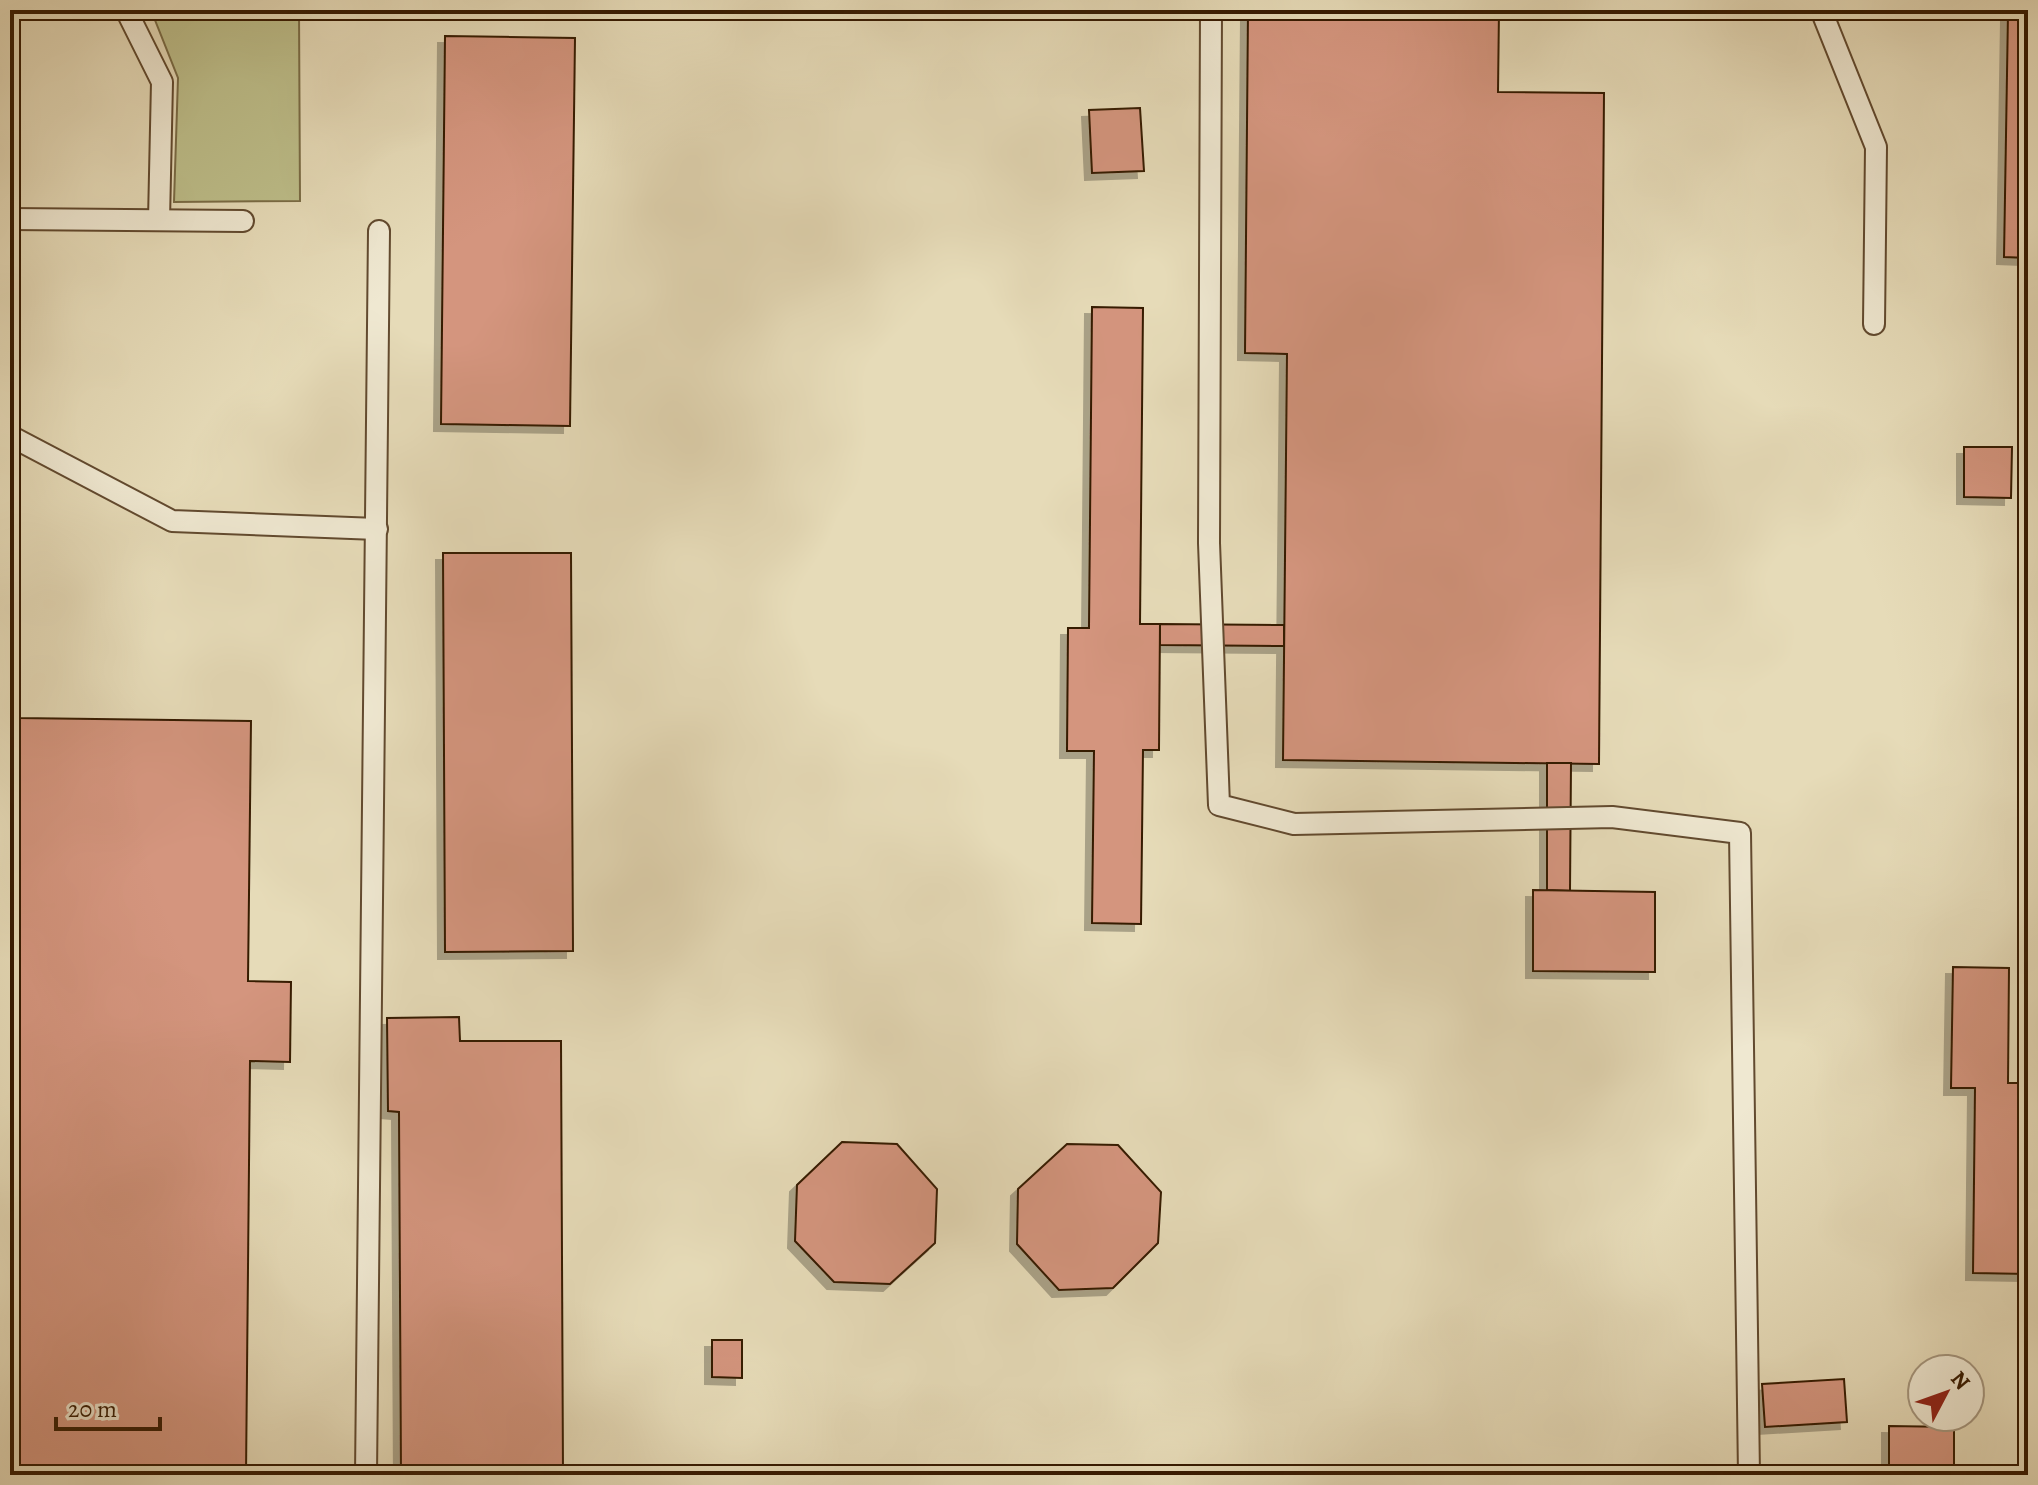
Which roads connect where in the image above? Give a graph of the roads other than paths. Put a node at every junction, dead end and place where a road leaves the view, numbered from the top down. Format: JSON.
{"nodes":[{"id":1,"x":126,"y":10,"type":"edge"},
{"id":2,"x":1211,"y":10,"type":"edge"},
{"id":3,"x":1821,"y":10,"type":"edge"},
{"id":4,"x":10,"y":219,"type":"edge"},
{"id":5,"x":159,"y":220,"type":"junction"},
{"id":6,"x":243,"y":221,"type":"dead end"},
{"id":7,"x":379,"y":231,"type":"dead end"},
{"id":8,"x":1874,"y":324,"type":"dead end"},
{"id":9,"x":10,"y":441,"type":"edge"},
{"id":10,"x":377,"y":529,"type":"junction"},
{"id":11,"x":366,"y":1475,"type":"edge"},
{"id":12,"x":1749,"y":1475,"type":"edge"}],
"edges":[{"from":1,"to":5,"type":"lane"},
{"from":2,"to":12,"type":"lane"},
{"from":3,"to":8,"type":"lane"},
{"from":4,"to":5,"type":"lane"},
{"from":5,"to":6,"type":"lane"},
{"from":7,"to":10,"type":"lane"},
{"from":9,"to":10,"type":"lane"},
{"from":10,"to":11,"type":"lane"}]}
